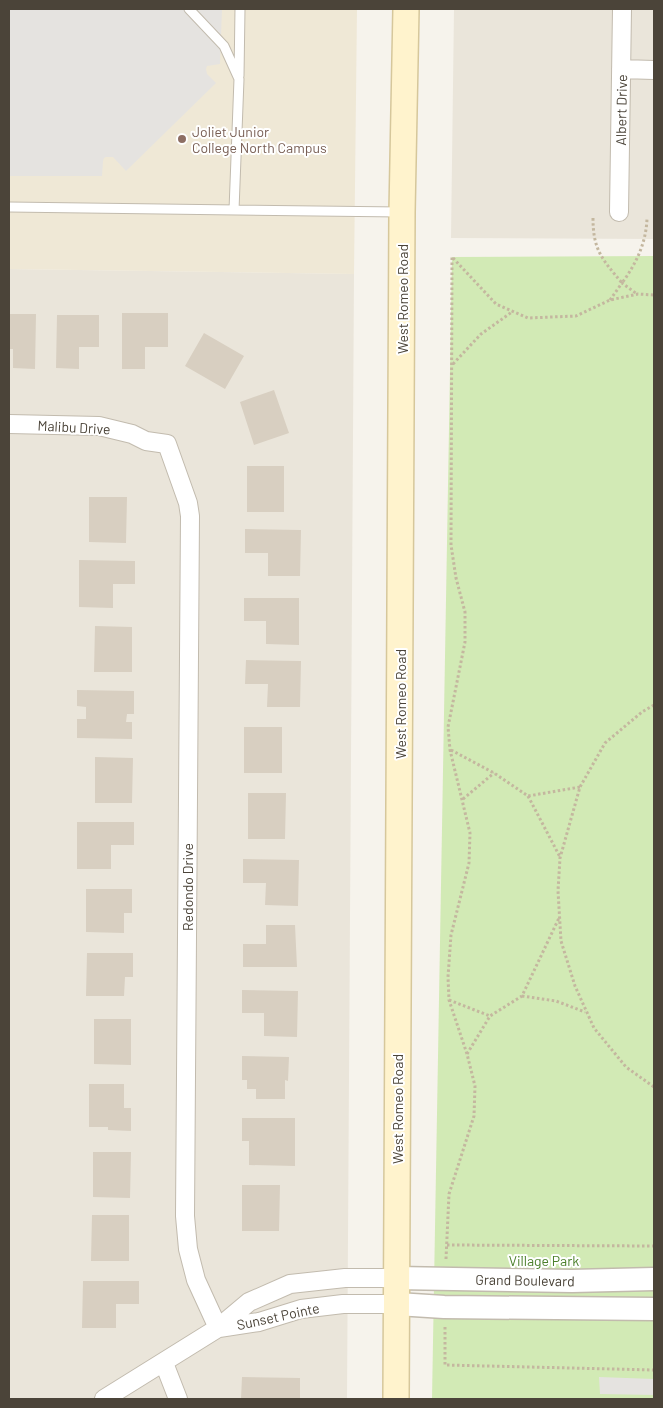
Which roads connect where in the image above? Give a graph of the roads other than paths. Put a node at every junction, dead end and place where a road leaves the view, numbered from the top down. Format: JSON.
{"nodes":[{"id":1,"x":189,"y":9,"type":"edge"},
{"id":2,"x":240,"y":9,"type":"edge"},
{"id":3,"x":406,"y":9,"type":"edge"},
{"id":4,"x":622,"y":9,"type":"edge"},
{"id":5,"x":621,"y":69,"type":"junction"},
{"id":6,"x":654,"y":70,"type":"edge"},
{"id":7,"x":239,"y":79,"type":"junction"},
{"id":8,"x":9,"y":207,"type":"edge"},
{"id":9,"x":234,"y":210,"type":"junction"},
{"id":10,"x":402,"y":212,"type":"junction"},
{"id":11,"x":620,"y":212,"type":"dead end"},
{"id":12,"x":9,"y":424,"type":"edge"},
{"id":13,"x":166,"y":444,"type":"joint"},
{"id":14,"x":397,"y":1278,"type":"junction"},
{"id":15,"x":654,"y":1279,"type":"edge"},
{"id":16,"x":397,"y":1304,"type":"junction"},
{"id":17,"x":654,"y":1309,"type":"edge"},
{"id":18,"x":218,"y":1328,"type":"junction"},
{"id":19,"x":164,"y":1363,"type":"junction"},
{"id":20,"x":104,"y":1399,"type":"edge"},
{"id":21,"x":178,"y":1399,"type":"edge"},
{"id":22,"x":396,"y":1399,"type":"edge"}],
"edges":[{"from":1,"to":7,"type":"lane"},
{"from":2,"to":7,"type":"lane"},
{"from":3,"to":10,"type":"main road","name":"West Romeo Road"},
{"from":4,"to":5,"type":"street","name":"Albert Drive"},
{"from":5,"to":6,"type":"street"},
{"from":5,"to":11,"type":"street","name":"Albert Drive"},
{"from":7,"to":9,"type":"lane"},
{"from":8,"to":9,"type":"lane"},
{"from":9,"to":10,"type":"lane"},
{"from":10,"to":14,"type":"main road","name":"West Romeo Road"},
{"from":12,"to":13,"type":"street","name":"Malibu Drive"},
{"from":13,"to":18,"type":"street","name":"Redondo Drive"},
{"from":14,"to":15,"type":"street","name":"Grand Boulevard"},
{"from":14,"to":16,"type":"main road","name":"West Romeo Road"},
{"from":14,"to":18,"type":"street","name":"Sunset Pointe"},
{"from":16,"to":17,"type":"street","name":"Grand Boulevard"},
{"from":16,"to":18,"type":"street","name":"Sunset Pointe"},
{"from":16,"to":22,"type":"main road","name":"West Romeo Road"},
{"from":18,"to":19,"type":"street","name":"Sunset Pointe"},
{"from":19,"to":20,"type":"street","name":"Sunset Pointe"},
{"from":19,"to":21,"type":"street"}]}
